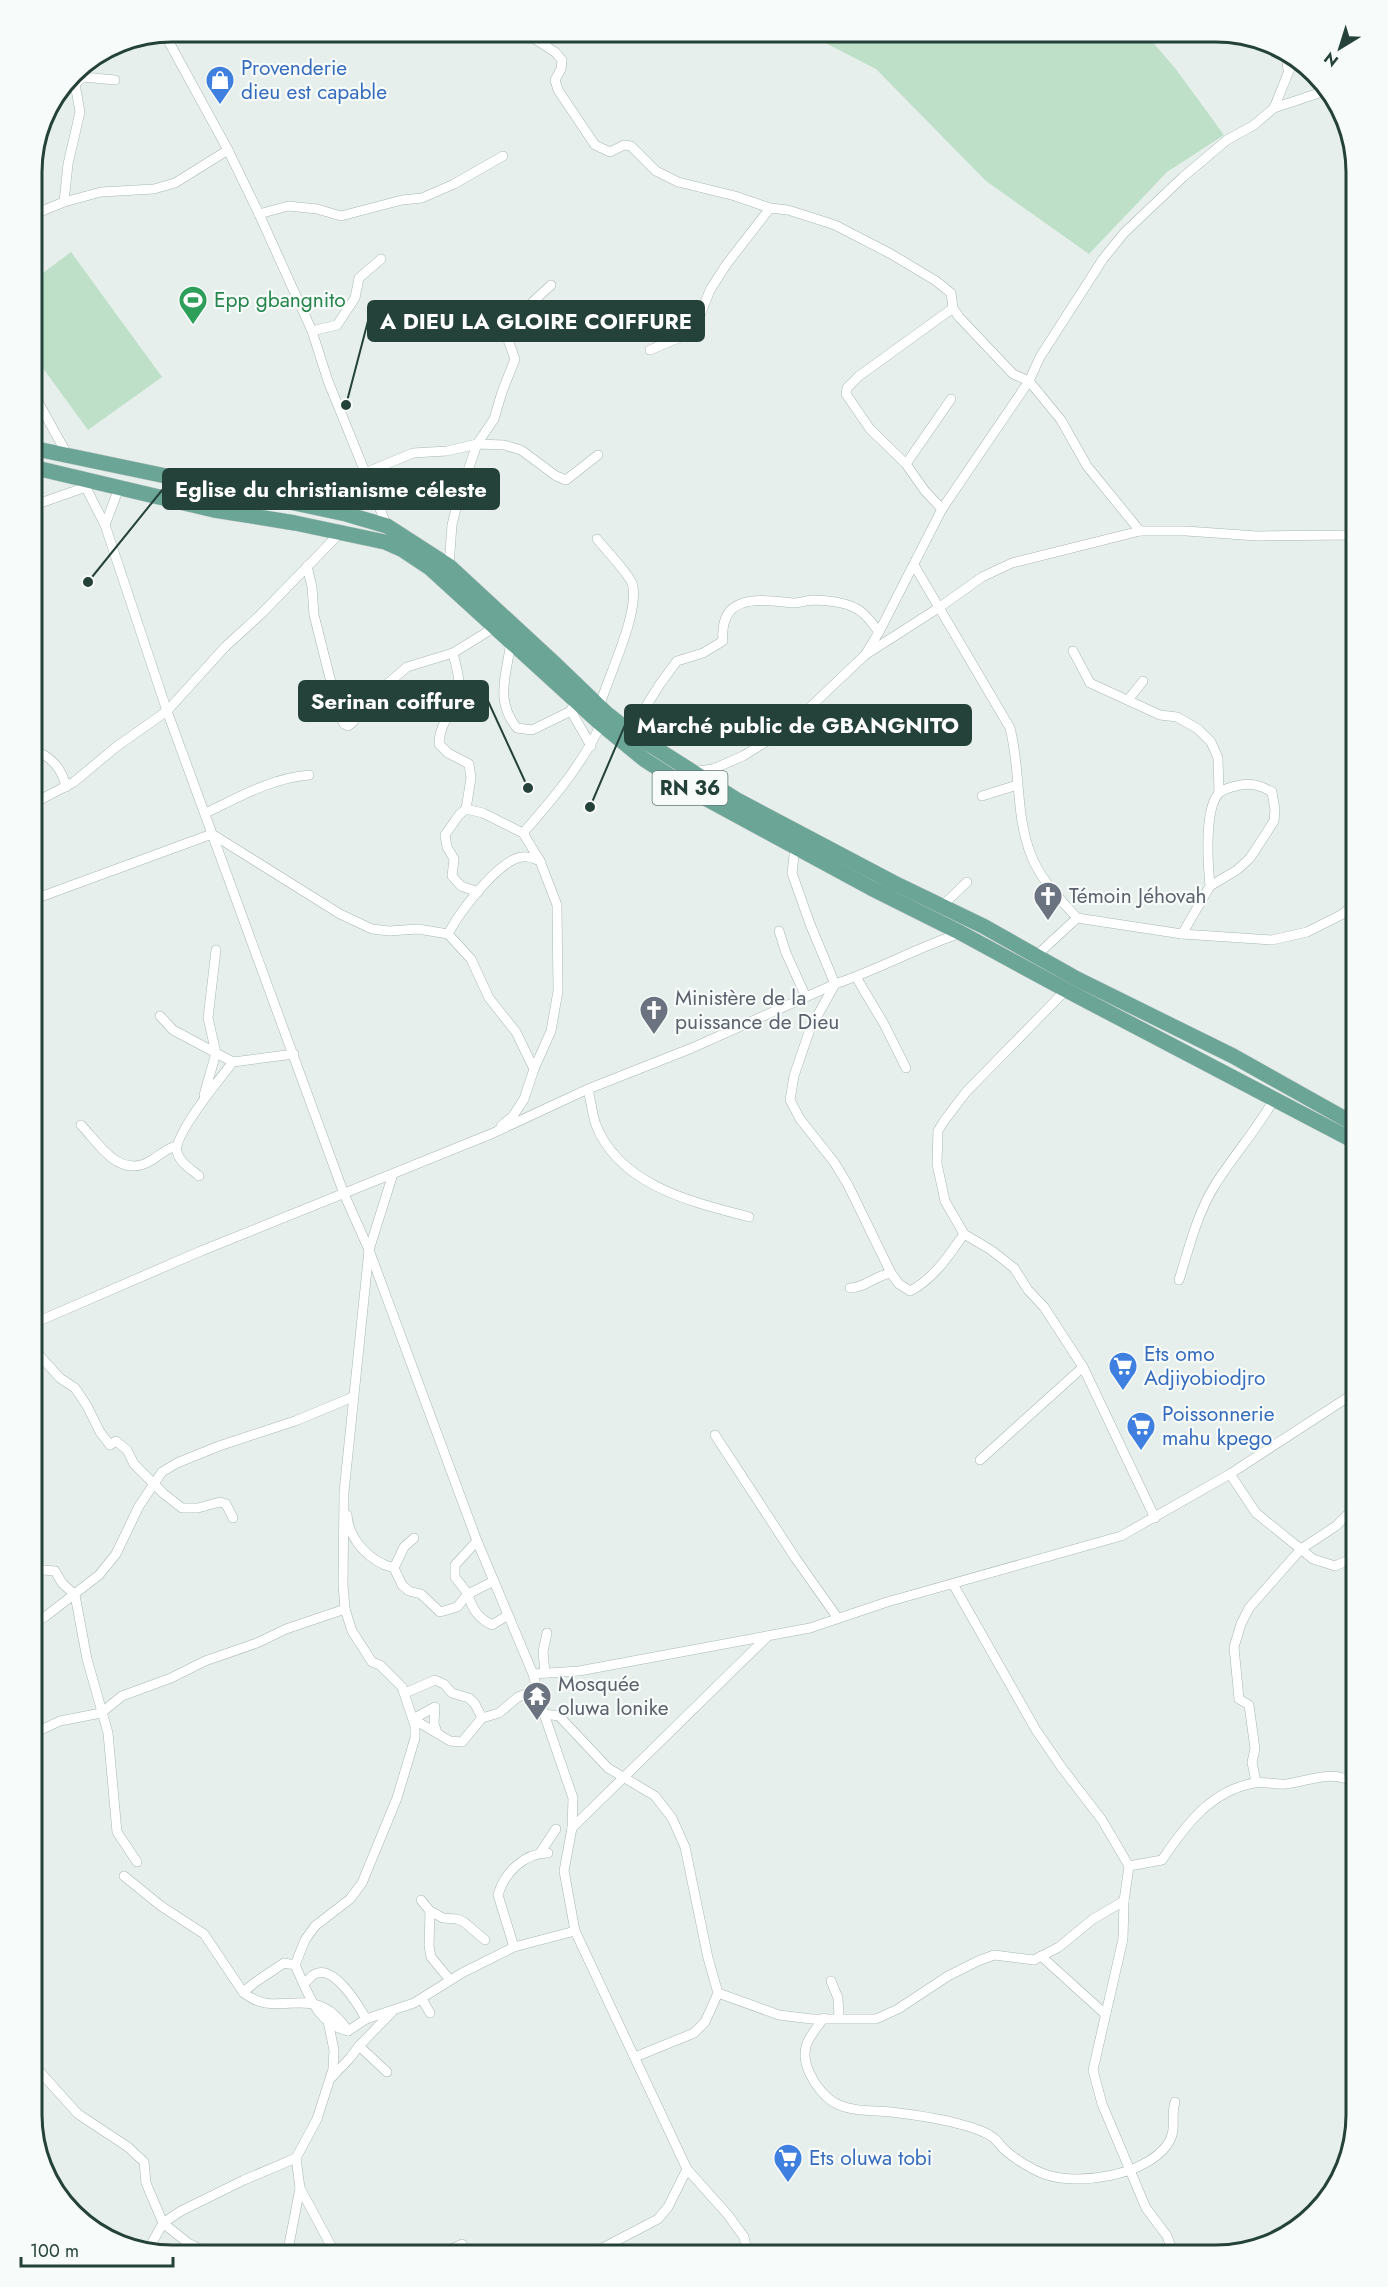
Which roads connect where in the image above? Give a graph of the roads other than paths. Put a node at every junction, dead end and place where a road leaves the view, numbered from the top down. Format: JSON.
{"nodes":[{"id":1,"x":169,"y":42,"type":"edge"},
{"id":2,"x":540,"y":42,"type":"edge"},
{"id":3,"x":1287,"y":63,"type":"edge"},
{"id":4,"x":1291,"y":66,"type":"edge"},
{"id":5,"x":1288,"y":72,"type":"junction"},
{"id":6,"x":81,"y":79,"type":"edge"},
{"id":7,"x":115,"y":80,"type":"dead end"},
{"id":8,"x":75,"y":86,"type":"edge"},
{"id":9,"x":1319,"y":93,"type":"edge"},
{"id":10,"x":1274,"y":108,"type":"junction"},
{"id":11,"x":228,"y":150,"type":"junction"},
{"id":12,"x":503,"y":156,"type":"dead end"},
{"id":13,"x":64,"y":202,"type":"junction"},
{"id":14,"x":770,"y":208,"type":"junction"},
{"id":15,"x":42,"y":210,"type":"edge"},
{"id":16,"x":259,"y":214,"type":"junction"},
{"id":17,"x":381,"y":259,"type":"dead end"},
{"id":18,"x":551,"y":285,"type":"dead end"},
{"id":19,"x":953,"y":308,"type":"junction"},
{"id":20,"x":312,"y":332,"type":"junction"},
{"id":21,"x":650,"y":350,"type":"dead end"},
{"id":22,"x":1029,"y":381,"type":"junction"},
{"id":23,"x":951,"y":399,"type":"dead end"},
{"id":24,"x":42,"y":409,"type":"edge"},
{"id":25,"x":477,"y":444,"type":"junction"},
{"id":26,"x":42,"y":450,"type":"edge"},
{"id":27,"x":598,"y":455,"type":"dead end"},
{"id":28,"x":68,"y":456,"type":"junction"},
{"id":29,"x":906,"y":465,"type":"junction"},
{"id":30,"x":42,"y":470,"type":"edge"},
{"id":31,"x":365,"y":473,"type":"junction"},
{"id":32,"x":84,"y":483,"type":"junction"},
{"id":33,"x":119,"y":488,"type":"junction"},
{"id":34,"x":42,"y":502,"type":"edge"},
{"id":35,"x":942,"y":509,"type":"junction"},
{"id":36,"x":105,"y":525,"type":"junction"},
{"id":37,"x":387,"y":526,"type":"junction"},
{"id":38,"x":1140,"y":531,"type":"junction"},
{"id":39,"x":339,"y":533,"type":"junction"},
{"id":40,"x":1346,"y":535,"type":"edge"},
{"id":41,"x":597,"y":539,"type":"dead end"},
{"id":42,"x":914,"y":565,"type":"junction"},
{"id":43,"x":307,"y":566,"type":"junction"},
{"id":44,"x":449,"y":566,"type":"junction"},
{"id":45,"x":940,"y":607,"type":"junction"},
{"id":46,"x":491,"y":623,"type":"junction"},
{"id":47,"x":879,"y":632,"type":"junction"},
{"id":48,"x":511,"y":641,"type":"junction"},
{"id":49,"x":1073,"y":651,"type":"dead end"},
{"id":50,"x":453,"y":653,"type":"junction"},
{"id":51,"x":865,"y":655,"type":"junction"},
{"id":52,"x":1143,"y":681,"type":"dead end"},
{"id":53,"x":1128,"y":700,"type":"junction"},
{"id":54,"x":572,"y":706,"type":"junction"},
{"id":55,"x":167,"y":711,"type":"junction"},
{"id":56,"x":603,"y":719,"type":"junction"},
{"id":57,"x":630,"y":732,"type":"junction"},
{"id":58,"x":591,"y":746,"type":"junction"},
{"id":59,"x":42,"y":752,"type":"edge"},
{"id":60,"x":691,"y":772,"type":"junction"},
{"id":61,"x":309,"y":775,"type":"dead end"},
{"id":62,"x":1017,"y":785,"type":"junction"},
{"id":63,"x":66,"y":787,"type":"junction"},
{"id":64,"x":1219,"y":793,"type":"junction"},
{"id":65,"x":982,"y":796,"type":"dead end"},
{"id":66,"x":42,"y":799,"type":"edge"},
{"id":67,"x":466,"y":809,"type":"junction"},
{"id":68,"x":206,"y":813,"type":"junction"},
{"id":69,"x":523,"y":833,"type":"junction"},
{"id":70,"x":212,"y":834,"type":"junction"},
{"id":71,"x":795,"y":847,"type":"junction"},
{"id":72,"x":540,"y":861,"type":"junction"},
{"id":73,"x":967,"y":882,"type":"dead end"},
{"id":74,"x":1210,"y":886,"type":"junction"},
{"id":75,"x":478,"y":892,"type":"junction"},
{"id":76,"x":42,"y":896,"type":"edge"},
{"id":77,"x":941,"y":907,"type":"junction"},
{"id":78,"x":1346,"y":911,"type":"edge"},
{"id":79,"x":1077,"y":918,"type":"junction"},
{"id":80,"x":939,"y":923,"type":"junction"},
{"id":81,"x":779,"y":931,"type":"dead end"},
{"id":82,"x":961,"y":933,"type":"junction"},
{"id":83,"x":448,"y":934,"type":"junction"},
{"id":84,"x":1182,"y":934,"type":"junction"},
{"id":85,"x":937,"y":941,"type":"junction"},
{"id":86,"x":216,"y":950,"type":"dead end"},
{"id":87,"x":1037,"y":955,"type":"junction"},
{"id":88,"x":856,"y":977,"type":"junction"},
{"id":89,"x":835,"y":984,"type":"junction"},
{"id":90,"x":1066,"y":990,"type":"junction"},
{"id":91,"x":806,"y":997,"type":"junction"},
{"id":92,"x":160,"y":1016,"type":"dead end"},
{"id":93,"x":216,"y":1053,"type":"junction"},
{"id":94,"x":294,"y":1054,"type":"junction"},
{"id":95,"x":233,"y":1062,"type":"junction"},
{"id":96,"x":906,"y":1068,"type":"dead end"},
{"id":97,"x":534,"y":1069,"type":"junction"},
{"id":98,"x":588,"y":1089,"type":"junction"},
{"id":99,"x":1275,"y":1098,"type":"junction"},
{"id":100,"x":202,"y":1101,"type":"junction"},
{"id":101,"x":1346,"y":1119,"type":"edge"},
{"id":102,"x":81,"y":1125,"type":"dead end"},
{"id":103,"x":491,"y":1134,"type":"junction"},
{"id":104,"x":1346,"y":1137,"type":"edge"},
{"id":105,"x":176,"y":1146,"type":"junction"},
{"id":106,"x":393,"y":1174,"type":"junction"},
{"id":107,"x":199,"y":1176,"type":"dead end"},
{"id":108,"x":344,"y":1194,"type":"junction"},
{"id":109,"x":749,"y":1217,"type":"dead end"},
{"id":110,"x":964,"y":1234,"type":"junction"},
{"id":111,"x":369,"y":1250,"type":"junction"},
{"id":112,"x":891,"y":1273,"type":"junction"},
{"id":113,"x":1179,"y":1280,"type":"dead end"},
{"id":114,"x":850,"y":1288,"type":"dead end"},
{"id":115,"x":42,"y":1320,"type":"edge"},
{"id":116,"x":42,"y":1358,"type":"edge"},
{"id":117,"x":1083,"y":1367,"type":"junction"},
{"id":118,"x":353,"y":1397,"type":"junction"},
{"id":119,"x":1346,"y":1399,"type":"edge"},
{"id":120,"x":715,"y":1435,"type":"dead end"},
{"id":121,"x":980,"y":1460,"type":"dead end"},
{"id":122,"x":1230,"y":1474,"type":"junction"},
{"id":123,"x":154,"y":1484,"type":"junction"},
{"id":124,"x":344,"y":1492,"type":"junction"},
{"id":125,"x":1346,"y":1516,"type":"edge"},
{"id":126,"x":233,"y":1518,"type":"dead end"},
{"id":127,"x":1155,"y":1518,"type":"junction"},
{"id":128,"x":352,"y":1537,"type":"junction"},
{"id":129,"x":414,"y":1538,"type":"dead end"},
{"id":130,"x":477,"y":1541,"type":"junction"},
{"id":131,"x":1301,"y":1549,"type":"junction"},
{"id":132,"x":1346,"y":1561,"type":"edge"},
{"id":133,"x":343,"y":1562,"type":"junction"},
{"id":134,"x":394,"y":1568,"type":"junction"},
{"id":135,"x":42,"y":1570,"type":"edge"},
{"id":136,"x":494,"y":1581,"type":"junction"},
{"id":137,"x":953,"y":1584,"type":"junction"},
{"id":138,"x":75,"y":1594,"type":"junction"},
{"id":139,"x":468,"y":1594,"type":"junction"},
{"id":140,"x":345,"y":1609,"type":"junction"},
{"id":141,"x":508,"y":1616,"type":"junction"},
{"id":142,"x":42,"y":1617,"type":"edge"},
{"id":143,"x":837,"y":1617,"type":"junction"},
{"id":144,"x":547,"y":1633,"type":"dead end"},
{"id":145,"x":768,"y":1636,"type":"junction"},
{"id":146,"x":545,"y":1673,"type":"junction"},
{"id":147,"x":533,"y":1674,"type":"junction"},
{"id":148,"x":536,"y":1689,"type":"junction"},
{"id":149,"x":405,"y":1693,"type":"junction"},
{"id":150,"x":101,"y":1713,"type":"junction"},
{"id":151,"x":544,"y":1714,"type":"junction"},
{"id":152,"x":482,"y":1718,"type":"junction"},
{"id":153,"x":413,"y":1719,"type":"junction"},
{"id":154,"x":42,"y":1729,"type":"edge"},
{"id":155,"x":437,"y":1733,"type":"junction"},
{"id":156,"x":625,"y":1777,"type":"junction"},
{"id":157,"x":1346,"y":1779,"type":"edge"},
{"id":158,"x":1256,"y":1782,"type":"junction"},
{"id":159,"x":572,"y":1828,"type":"junction"},
{"id":160,"x":556,"y":1829,"type":"dead end"},
{"id":161,"x":137,"y":1862,"type":"dead end"},
{"id":162,"x":1129,"y":1866,"type":"junction"},
{"id":163,"x":124,"y":1876,"type":"dead end"},
{"id":164,"x":421,"y":1900,"type":"dead end"},
{"id":165,"x":1124,"y":1901,"type":"junction"},
{"id":166,"x":430,"y":1911,"type":"junction"},
{"id":167,"x":575,"y":1930,"type":"junction"},
{"id":168,"x":485,"y":1940,"type":"dead end"},
{"id":169,"x":514,"y":1947,"type":"junction"},
{"id":170,"x":1041,"y":1956,"type":"junction"},
{"id":171,"x":295,"y":1965,"type":"junction"},
{"id":172,"x":450,"y":1980,"type":"junction"},
{"id":173,"x":831,"y":1981,"type":"dead end"},
{"id":174,"x":304,"y":1984,"type":"junction"},
{"id":175,"x":243,"y":1992,"type":"junction"},
{"id":176,"x":718,"y":1993,"type":"junction"},
{"id":177,"x":422,"y":1999,"type":"junction"},
{"id":178,"x":312,"y":2003,"type":"junction"},
{"id":179,"x":392,"y":2012,"type":"junction"},
{"id":180,"x":430,"y":2013,"type":"dead end"},
{"id":181,"x":1105,"y":2014,"type":"junction"},
{"id":182,"x":824,"y":2018,"type":"junction"},
{"id":183,"x":839,"y":2018,"type":"junction"},
{"id":184,"x":366,"y":2019,"type":"junction"},
{"id":185,"x":328,"y":2021,"type":"junction"},
{"id":186,"x":346,"y":2031,"type":"junction"},
{"id":187,"x":358,"y":2046,"type":"junction"},
{"id":188,"x":334,"y":2050,"type":"junction"},
{"id":189,"x":635,"y":2057,"type":"junction"},
{"id":190,"x":387,"y":2072,"type":"dead end"},
{"id":191,"x":42,"y":2074,"type":"edge"},
{"id":192,"x":330,"y":2078,"type":"junction"},
{"id":193,"x":1175,"y":2102,"type":"dead end"},
{"id":194,"x":296,"y":2158,"type":"junction"},
{"id":195,"x":687,"y":2169,"type":"junction"},
{"id":196,"x":1131,"y":2170,"type":"junction"},
{"id":197,"x":300,"y":2188,"type":"junction"},
{"id":198,"x":163,"y":2223,"type":"junction"},
{"id":199,"x":152,"y":2243,"type":"edge"},
{"id":200,"x":193,"y":2245,"type":"edge"},
{"id":201,"x":290,"y":2245,"type":"edge"},
{"id":202,"x":331,"y":2245,"type":"edge"},
{"id":203,"x":609,"y":2245,"type":"edge"},
{"id":204,"x":746,"y":2245,"type":"edge"},
{"id":205,"x":1170,"y":2245,"type":"edge"}],
"edges":[{"from":1,"to":11,"type":"street"},
{"from":2,"to":14,"type":"street"},
{"from":3,"to":5,"type":"street"},
{"from":4,"to":5,"type":"street"},
{"from":5,"to":10,"type":"street"},
{"from":6,"to":7,"type":"street"},
{"from":8,"to":13,"type":"street"},
{"from":9,"to":10,"type":"street"},
{"from":10,"to":22,"type":"street"},
{"from":11,"to":13,"type":"street"},
{"from":11,"to":16,"type":"street"},
{"from":12,"to":16,"type":"street"},
{"from":13,"to":15,"type":"street"},
{"from":14,"to":19,"type":"street"},
{"from":14,"to":21,"type":"street"},
{"from":16,"to":20,"type":"street"},
{"from":17,"to":20,"type":"street"},
{"from":18,"to":25,"type":"street"},
{"from":19,"to":22,"type":"street"},
{"from":19,"to":29,"type":"street"},
{"from":20,"to":31,"type":"street"},
{"from":22,"to":35,"type":"street"},
{"from":22,"to":38,"type":"street"},
{"from":23,"to":29,"type":"street"},
{"from":24,"to":28,"type":"street"},
{"from":25,"to":27,"type":"street"},
{"from":25,"to":31,"type":"street"},
{"from":25,"to":44,"type":"street"},
{"from":26,"to":28,"type":"main road","number":"RN 36"},
{"from":28,"to":37,"type":"main road","number":"RN 36"},
{"from":29,"to":35,"type":"street"},
{"from":30,"to":32,"type":"main road","number":"RN 36"},
{"from":31,"to":37,"type":"street"},
{"from":32,"to":33,"type":"main road","number":"RN 36"},
{"from":32,"to":34,"type":"street"},
{"from":32,"to":36,"type":"street"},
{"from":33,"to":36,"type":"street"},
{"from":33,"to":39,"type":"main road","number":"RN 36"},
{"from":35,"to":42,"type":"street"},
{"from":36,"to":55,"type":"street"},
{"from":37,"to":44,"type":"main road","number":"RN 36"},
{"from":38,"to":40,"type":"street"},
{"from":38,"to":45,"type":"street"},
{"from":39,"to":43,"type":"street"},
{"from":39,"to":46,"type":"main road","number":"RN 36"},
{"from":41,"to":56,"type":"street"},
{"from":42,"to":45,"type":"street"},
{"from":42,"to":47,"type":"street"},
{"from":43,"to":50,"type":"street"},
{"from":43,"to":55,"type":"street"},
{"from":44,"to":56,"type":"main road","number":"RN 36"},
{"from":45,"to":51,"type":"street"},
{"from":45,"to":62,"type":"street"},
{"from":46,"to":48,"type":"main road","number":"RN 36"},
{"from":46,"to":50,"type":"street"},
{"from":47,"to":51,"type":"street"},
{"from":47,"to":57,"type":"street"},
{"from":48,"to":54,"type":"main road","number":"RN 36"},
{"from":48,"to":54,"type":"street"},
{"from":49,"to":53,"type":"street"},
{"from":50,"to":67,"type":"street"},
{"from":51,"to":60,"type":"street"},
{"from":52,"to":53,"type":"street"},
{"from":53,"to":64,"type":"street"},
{"from":54,"to":56,"type":"main road","number":"RN 36"},
{"from":54,"to":58,"type":"street"},
{"from":55,"to":63,"type":"street"},
{"from":55,"to":68,"type":"street"},
{"from":56,"to":57,"type":"main road","number":"RN 36"},
{"from":56,"to":58,"type":"street"},
{"from":56,"to":71,"type":"main road","number":"RN 36"},
{"from":57,"to":60,"type":"main road","number":"RN 36"},
{"from":58,"to":69,"type":"street"},
{"from":59,"to":63,"type":"street"},
{"from":60,"to":77,"type":"main road","number":"RN 36"},
{"from":61,"to":68,"type":"street"},
{"from":62,"to":65,"type":"street"},
{"from":62,"to":79,"type":"street"},
{"from":63,"to":66,"type":"street"},
{"from":64,"to":74,"type":"street"},
{"from":64,"to":74,"type":"street"},
{"from":67,"to":69,"type":"street"},
{"from":67,"to":75,"type":"street"},
{"from":68,"to":70,"type":"street"},
{"from":69,"to":72,"type":"street"},
{"from":70,"to":76,"type":"street"},
{"from":70,"to":83,"type":"street"},
{"from":70,"to":94,"type":"street"},
{"from":71,"to":80,"type":"main road","number":"RN 36"},
{"from":71,"to":89,"type":"street"},
{"from":72,"to":75,"type":"street"},
{"from":72,"to":97,"type":"street"},
{"from":73,"to":77,"type":"street"},
{"from":74,"to":84,"type":"street"},
{"from":75,"to":83,"type":"street"},
{"from":77,"to":87,"type":"main road","number":"RN 36"},
{"from":78,"to":84,"type":"street"},
{"from":79,"to":84,"type":"street"},
{"from":79,"to":87,"type":"street"},
{"from":80,"to":82,"type":"main road","number":"RN 36"},
{"from":80,"to":85,"type":"street"},
{"from":81,"to":91,"type":"street"},
{"from":82,"to":85,"type":"street"},
{"from":82,"to":90,"type":"main road","number":"RN 36"},
{"from":83,"to":97,"type":"street"},
{"from":85,"to":88,"type":"street"},
{"from":86,"to":93,"type":"street"},
{"from":87,"to":101,"type":"main road","number":"RN 36"},
{"from":88,"to":89,"type":"street"},
{"from":88,"to":96,"type":"street"},
{"from":89,"to":91,"type":"street"},
{"from":89,"to":112,"type":"street"},
{"from":90,"to":99,"type":"main road","number":"RN 36"},
{"from":90,"to":110,"type":"street"},
{"from":91,"to":98,"type":"street"},
{"from":92,"to":93,"type":"street"},
{"from":93,"to":95,"type":"street"},
{"from":93,"to":100,"type":"street"},
{"from":94,"to":95,"type":"street"},
{"from":94,"to":108,"type":"street"},
{"from":95,"to":100,"type":"street"},
{"from":97,"to":103,"type":"street"},
{"from":98,"to":103,"type":"street"},
{"from":98,"to":109,"type":"street"},
{"from":99,"to":104,"type":"main road","number":"RN 36"},
{"from":99,"to":113,"type":"street"},
{"from":100,"to":105,"type":"street"},
{"from":102,"to":105,"type":"street"},
{"from":103,"to":106,"type":"street"},
{"from":105,"to":107,"type":"street"},
{"from":106,"to":108,"type":"street"},
{"from":106,"to":111,"type":"street"},
{"from":108,"to":111,"type":"street"},
{"from":108,"to":115,"type":"street"},
{"from":110,"to":112,"type":"street"},
{"from":110,"to":117,"type":"street"},
{"from":111,"to":118,"type":"street"},
{"from":111,"to":130,"type":"street"},
{"from":112,"to":114,"type":"street"},
{"from":116,"to":123,"type":"street"},
{"from":117,"to":121,"type":"street"},
{"from":117,"to":127,"type":"street"},
{"from":118,"to":123,"type":"street"},
{"from":118,"to":124,"type":"street"},
{"from":119,"to":122,"type":"street"},
{"from":120,"to":143,"type":"street"},
{"from":122,"to":127,"type":"street"},
{"from":122,"to":131,"type":"street"},
{"from":123,"to":126,"type":"street"},
{"from":123,"to":138,"type":"street"},
{"from":124,"to":128,"type":"street"},
{"from":124,"to":133,"type":"street"},
{"from":125,"to":131,"type":"street"},
{"from":127,"to":137,"type":"street"},
{"from":128,"to":133,"type":"street"},
{"from":128,"to":134,"type":"street"},
{"from":129,"to":134,"type":"street"},
{"from":130,"to":136,"type":"street"},
{"from":130,"to":139,"type":"street"},
{"from":131,"to":132,"type":"street"},
{"from":131,"to":158,"type":"street"},
{"from":133,"to":140,"type":"street"},
{"from":134,"to":139,"type":"street"},
{"from":135,"to":138,"type":"street"},
{"from":136,"to":139,"type":"street"},
{"from":136,"to":141,"type":"street"},
{"from":137,"to":143,"type":"street"},
{"from":137,"to":162,"type":"street"},
{"from":138,"to":142,"type":"street"},
{"from":138,"to":150,"type":"street"},
{"from":139,"to":141,"type":"street"},
{"from":140,"to":149,"type":"street"},
{"from":140,"to":150,"type":"street"},
{"from":141,"to":147,"type":"street"},
{"from":143,"to":145,"type":"street"},
{"from":144,"to":146,"type":"street"},
{"from":145,"to":146,"type":"street"},
{"from":145,"to":156,"type":"street"},
{"from":146,"to":147,"type":"street"},
{"from":147,"to":148,"type":"street"},
{"from":148,"to":151,"type":"street"},
{"from":148,"to":152,"type":"street"},
{"from":149,"to":152,"type":"street"},
{"from":149,"to":153,"type":"street"},
{"from":150,"to":154,"type":"street"},
{"from":150,"to":161,"type":"street"},
{"from":151,"to":156,"type":"street"},
{"from":151,"to":159,"type":"street"},
{"from":152,"to":155,"type":"street"},
{"from":153,"to":155,"type":"street"},
{"from":153,"to":155,"type":"street"},
{"from":153,"to":171,"type":"street"},
{"from":156,"to":159,"type":"street"},
{"from":156,"to":176,"type":"street"},
{"from":157,"to":158,"type":"street"},
{"from":158,"to":162,"type":"street"},
{"from":159,"to":167,"type":"street"},
{"from":160,"to":169,"type":"street"},
{"from":162,"to":165,"type":"street"},
{"from":163,"to":175,"type":"street"},
{"from":164,"to":166,"type":"street"},
{"from":165,"to":170,"type":"street"},
{"from":165,"to":181,"type":"street"},
{"from":166,"to":168,"type":"street"},
{"from":166,"to":172,"type":"street"},
{"from":167,"to":169,"type":"street"},
{"from":167,"to":189,"type":"street"},
{"from":169,"to":172,"type":"street"},
{"from":170,"to":181,"type":"street"},
{"from":170,"to":183,"type":"street"},
{"from":171,"to":174,"type":"street"},
{"from":171,"to":175,"type":"street"},
{"from":172,"to":177,"type":"street"},
{"from":173,"to":183,"type":"street"},
{"from":174,"to":178,"type":"street"},
{"from":174,"to":184,"type":"street"},
{"from":175,"to":178,"type":"street"},
{"from":176,"to":182,"type":"street"},
{"from":176,"to":189,"type":"street"},
{"from":177,"to":179,"type":"street"},
{"from":177,"to":180,"type":"street"},
{"from":178,"to":185,"type":"street"},
{"from":178,"to":186,"type":"street"},
{"from":179,"to":184,"type":"street"},
{"from":179,"to":187,"type":"street"},
{"from":181,"to":196,"type":"street"},
{"from":182,"to":183,"type":"street"},
{"from":182,"to":196,"type":"street"},
{"from":184,"to":186,"type":"street"},
{"from":185,"to":186,"type":"street"},
{"from":185,"to":188,"type":"street"},
{"from":186,"to":188,"type":"street"},
{"from":187,"to":190,"type":"street"},
{"from":187,"to":192,"type":"street"},
{"from":188,"to":192,"type":"street"},
{"from":189,"to":195,"type":"street"},
{"from":191,"to":198,"type":"street"},
{"from":192,"to":194,"type":"street"},
{"from":193,"to":196,"type":"street"},
{"from":194,"to":197,"type":"street"},
{"from":194,"to":198,"type":"street"},
{"from":195,"to":203,"type":"street"},
{"from":195,"to":204,"type":"street"},
{"from":196,"to":205,"type":"street"},
{"from":197,"to":201,"type":"street"},
{"from":197,"to":202,"type":"street"},
{"from":198,"to":199,"type":"street"},
{"from":198,"to":200,"type":"street"}]}
